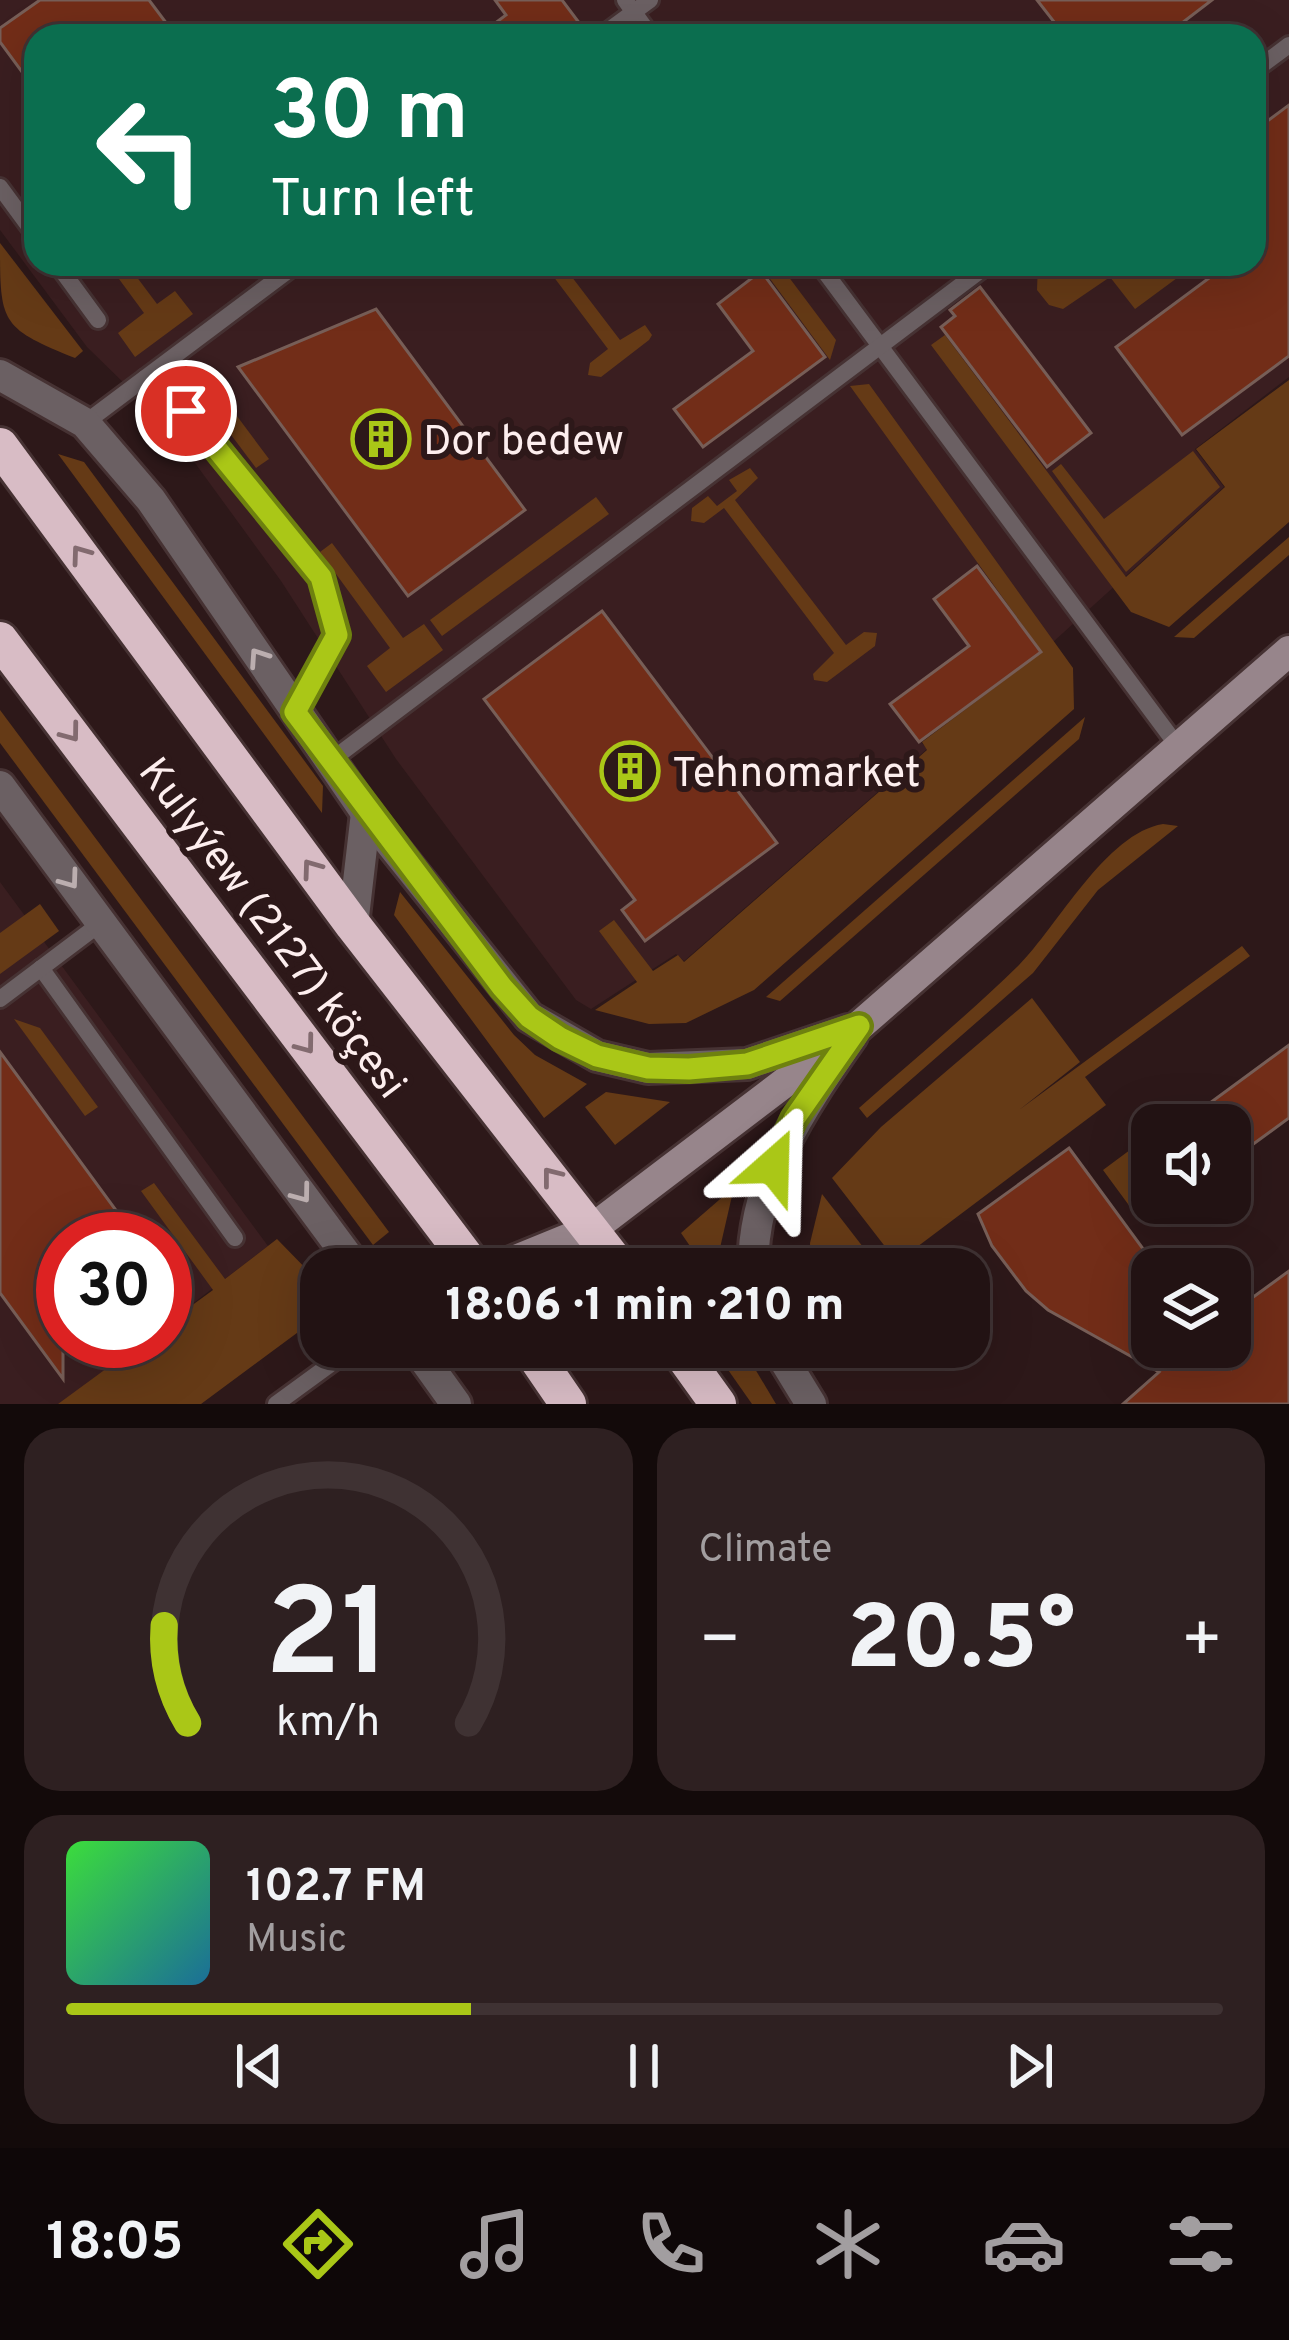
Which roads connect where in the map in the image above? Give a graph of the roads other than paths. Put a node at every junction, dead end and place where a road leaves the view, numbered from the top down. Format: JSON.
{"nodes":[{"id":1,"x":650,"y":0,"type":"edge"},
{"id":2,"x":629,"y":6,"type":"edge"},
{"id":3,"x":0,"y":187,"type":"edge"},
{"id":4,"x":24,"y":220,"type":"edge"},
{"id":5,"x":66,"y":276,"type":"edge"},
{"id":6,"x":281,"y":276,"type":"edge"},
{"id":7,"x":828,"y":276,"type":"edge"},
{"id":8,"x":973,"y":276,"type":"edge"},
{"id":9,"x":98,"y":320,"type":"dead end"},
{"id":10,"x":879,"y":345,"type":"junction"},
{"id":11,"x":0,"y":375,"type":"edge"},
{"id":12,"x":145,"y":378,"type":"junction"},
{"id":13,"x":85,"y":423,"type":"junction"},
{"id":14,"x":0,"y":446,"type":"edge"},
{"id":15,"x":0,"y":640,"type":"edge"},
{"id":16,"x":1289,"y":650,"type":"edge"},
{"id":17,"x":295,"y":712,"type":"junction"},
{"id":18,"x":1179,"y":748,"type":"junction"},
{"id":19,"x":329,"y":762,"type":"junction"},
{"id":20,"x":0,"y":786,"type":"edge"},
{"id":21,"x":366,"y":813,"type":"junction"},
{"id":22,"x":101,"y":923,"type":"junction"},
{"id":23,"x":353,"y":925,"type":"junction"},
{"id":24,"x":41,"y":968,"type":"junction"},
{"id":25,"x":0,"y":999,"type":"edge"},
{"id":26,"x":859,"y":1026,"type":"junction"},
{"id":27,"x":592,"y":1229,"type":"junction"},
{"id":28,"x":235,"y":1238,"type":"dead end"},
{"id":29,"x":341,"y":1248,"type":"edge"},
{"id":30,"x":460,"y":1248,"type":"edge"},
{"id":31,"x":545,"y":1248,"type":"edge"},
{"id":32,"x":606,"y":1248,"type":"edge"},
{"id":33,"x":756,"y":1248,"type":"edge"},
{"id":34,"x":325,"y":1368,"type":"edge"},
{"id":35,"x":430,"y":1368,"type":"edge"},
{"id":36,"x":543,"y":1368,"type":"edge"},
{"id":37,"x":692,"y":1368,"type":"edge"},
{"id":38,"x":789,"y":1368,"type":"edge"},
{"id":39,"x":276,"y":1404,"type":"edge"},
{"id":40,"x":456,"y":1404,"type":"edge"},
{"id":41,"x":568,"y":1404,"type":"edge"},
{"id":42,"x":718,"y":1404,"type":"edge"},
{"id":43,"x":811,"y":1404,"type":"edge"}],
"edges":[{"from":1,"to":2,"type":"lane"},
{"from":3,"to":4,"type":"lane"},
{"from":5,"to":9,"type":"lane"},
{"from":6,"to":12,"type":"lane"},
{"from":7,"to":10,"type":"lane"},
{"from":8,"to":10,"type":"lane"},
{"from":10,"to":18,"type":"lane"},
{"from":10,"to":19,"type":"lane"},
{"from":11,"to":13,"type":"street"},
{"from":12,"to":13,"type":"lane"},
{"from":12,"to":17,"type":"lane"},
{"from":17,"to":13,"type":"street","one_way":true},
{"from":23,"to":14,"type":"highway","name":"Kulyýew (2127) köçesi","one_way":true},
{"from":15,"to":30,"type":"highway","name":"Kulyýew (2127) köçesi","one_way":true},
{"from":16,"to":18,"type":"street"},
{"from":17,"to":19,"type":"street"},
{"from":18,"to":26,"type":"street"},
{"from":19,"to":21,"type":"street"},
{"from":20,"to":22,"type":"street","one_way":true},
{"from":21,"to":23,"type":"street"},
{"from":21,"to":26,"type":"street"},
{"from":22,"to":24,"type":"lane"},
{"from":22,"to":29,"type":"street","one_way":true},
{"from":27,"to":23,"type":"highway","name":"Kulyýew (2127) köçesi","one_way":true},
{"from":24,"to":25,"type":"lane"},
{"from":24,"to":28,"type":"lane"},
{"from":26,"to":27,"type":"street"},
{"from":26,"to":33,"type":"street"},
{"from":27,"to":31,"type":"street"},
{"from":27,"to":32,"type":"highway","name":"Kulyýew (2127) köçesi"},
{"from":34,"to":39,"type":"lane"},
{"from":35,"to":40,"type":"street"},
{"from":36,"to":41,"type":"highway"},
{"from":37,"to":42,"type":"highway"},
{"from":38,"to":43,"type":"street"}]}
